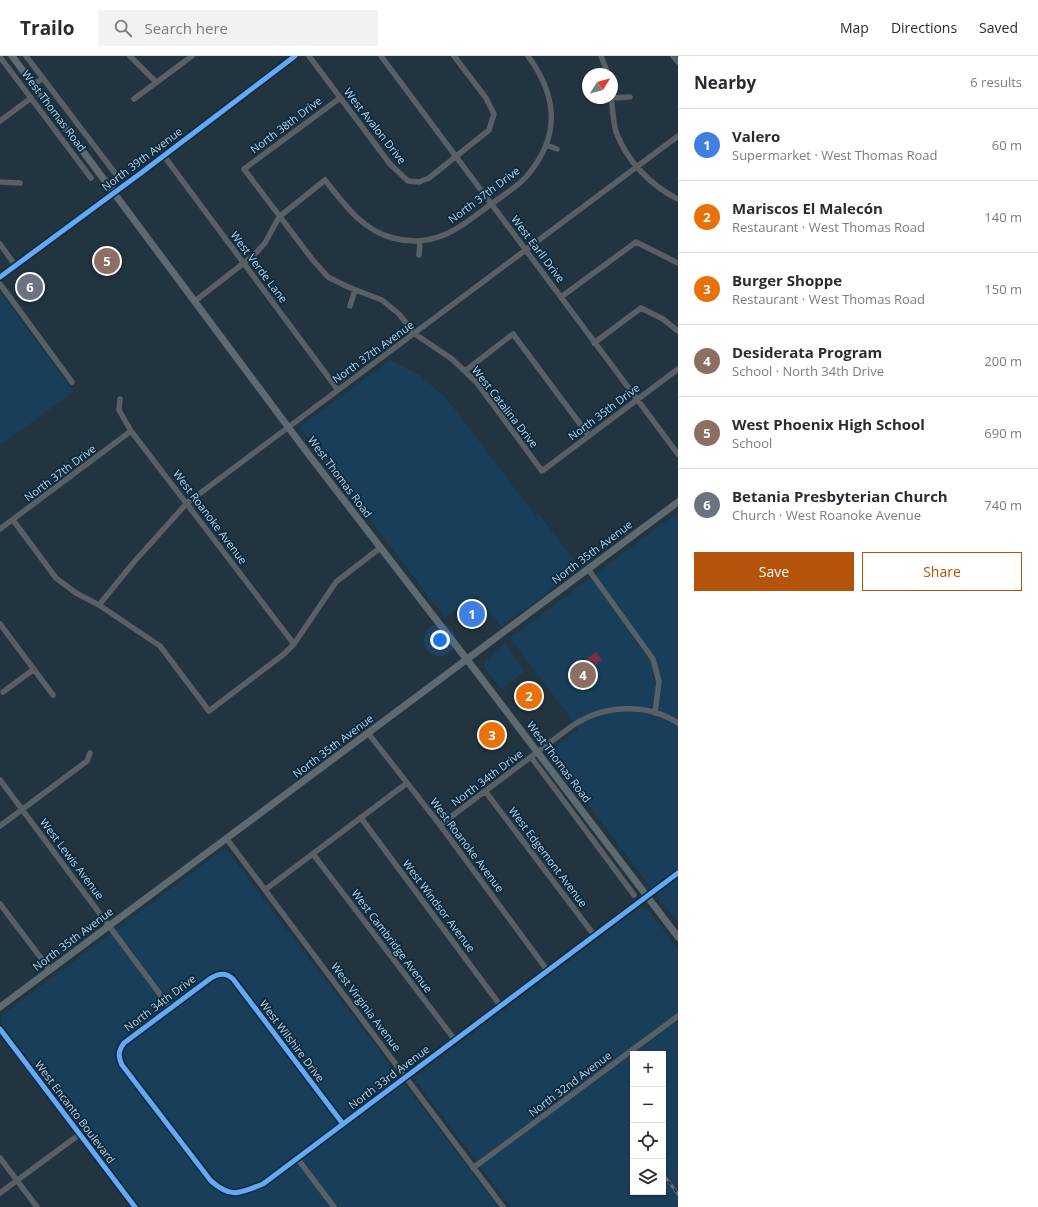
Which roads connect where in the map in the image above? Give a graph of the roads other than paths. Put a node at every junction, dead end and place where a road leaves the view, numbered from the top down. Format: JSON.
{"nodes":[{"id":1,"x":12,"y":56,"type":"edge"},
{"id":2,"x":26,"y":56,"type":"edge"},
{"id":3,"x":130,"y":56,"type":"edge"},
{"id":4,"x":192,"y":56,"type":"edge"},
{"id":5,"x":295,"y":56,"type":"edge"},
{"id":6,"x":309,"y":56,"type":"edge"},
{"id":7,"x":381,"y":56,"type":"edge"},
{"id":8,"x":454,"y":56,"type":"edge"},
{"id":9,"x":528,"y":56,"type":"edge"},
{"id":10,"x":601,"y":56,"type":"edge"},
{"id":11,"x":673,"y":56,"type":"edge"},
{"id":12,"x":0,"y":57,"type":"edge"},
{"id":13,"x":286,"y":58,"type":"edge"},
{"id":14,"x":678,"y":62,"type":"edge"},
{"id":15,"x":606,"y":68,"type":"edge"},
{"id":16,"x":43,"y":78,"type":"junction"},
{"id":17,"x":156,"y":82,"type":"junction"},
{"id":18,"x":33,"y":84,"type":"junction"},
{"id":19,"x":630,"y":97,"type":"dead end"},
{"id":20,"x":31,"y":98,"type":"junction"},
{"id":21,"x":340,"y":98,"type":"junction"},
{"id":22,"x":618,"y":98,"type":"edge"},
{"id":23,"x":134,"y":99,"type":"dead end"},
{"id":24,"x":612,"y":104,"type":"edge"},
{"id":25,"x":0,"y":121,"type":"edge"},
{"id":26,"x":678,"y":136,"type":"edge"},
{"id":27,"x":546,"y":145,"type":"junction"},
{"id":28,"x":557,"y":149,"type":"dead end"},
{"id":29,"x":164,"y":156,"type":"junction"},
{"id":30,"x":456,"y":156,"type":"junction"},
{"id":31,"x":638,"y":167,"type":"junction"},
{"id":32,"x":244,"y":169,"type":"joint"},
{"id":33,"x":118,"y":177,"type":"dead end"},
{"id":34,"x":91,"y":178,"type":"dead end"},
{"id":35,"x":0,"y":182,"type":"edge"},
{"id":36,"x":20,"y":183,"type":"dead end"},
{"id":37,"x":114,"y":193,"type":"junction"},
{"id":38,"x":678,"y":199,"type":"edge"},
{"id":39,"x":491,"y":204,"type":"junction"},
{"id":40,"x":279,"y":216,"type":"junction"},
{"id":41,"x":420,"y":242,"type":"junction"},
{"id":42,"x":0,"y":244,"type":"edge"},
{"id":43,"x":527,"y":250,"type":"junction"},
{"id":44,"x":419,"y":254,"type":"dead end"},
{"id":45,"x":678,"y":263,"type":"edge"},
{"id":46,"x":244,"y":264,"type":"junction"},
{"id":47,"x":15,"y":265,"type":"junction"},
{"id":48,"x":0,"y":277,"type":"edge"},
{"id":49,"x":0,"y":284,"type":"edge"},
{"id":50,"x":355,"y":290,"type":"junction"},
{"id":51,"x":561,"y":297,"type":"junction"},
{"id":52,"x":194,"y":301,"type":"junction"},
{"id":53,"x":350,"y":306,"type":"dead end"},
{"id":54,"x":678,"y":331,"type":"edge"},
{"id":55,"x":415,"y":334,"type":"junction"},
{"id":56,"x":594,"y":343,"type":"junction"},
{"id":57,"x":678,"y":369,"type":"edge"},
{"id":58,"x":465,"y":371,"type":"junction"},
{"id":59,"x":72,"y":382,"type":"dead end"},
{"id":60,"x":338,"y":390,"type":"junction"},
{"id":61,"x":120,"y":399,"type":"dead end"},
{"id":62,"x":637,"y":399,"type":"junction"},
{"id":63,"x":289,"y":428,"type":"junction"},
{"id":64,"x":131,"y":431,"type":"junction"},
{"id":65,"x":588,"y":436,"type":"junction"},
{"id":66,"x":678,"y":454,"type":"edge"},
{"id":67,"x":542,"y":471,"type":"joint"},
{"id":68,"x":678,"y":502,"type":"edge"},
{"id":69,"x":187,"y":503,"type":"junction"},
{"id":70,"x":13,"y":520,"type":"junction"},
{"id":71,"x":0,"y":529,"type":"edge"},
{"id":72,"x":380,"y":548,"type":"junction"},
{"id":73,"x":588,"y":569,"type":"junction"},
{"id":74,"x":99,"y":605,"type":"junction"},
{"id":75,"x":0,"y":624,"type":"edge"},
{"id":76,"x":294,"y":644,"type":"junction"},
{"id":77,"x":467,"y":660,"type":"junction"},
{"id":78,"x":34,"y":669,"type":"junction"},
{"id":79,"x":3,"y":692,"type":"dead end"},
{"id":80,"x":53,"y":696,"type":"dead end"},
{"id":81,"x":655,"y":713,"type":"junction"},
{"id":82,"x":678,"y":723,"type":"edge"},
{"id":83,"x":368,"y":733,"type":"junction"},
{"id":84,"x":538,"y":752,"type":"junction"},
{"id":85,"x":90,"y":753,"type":"dead end"},
{"id":86,"x":531,"y":757,"type":"junction"},
{"id":87,"x":0,"y":780,"type":"edge"},
{"id":88,"x":407,"y":783,"type":"junction"},
{"id":89,"x":485,"y":791,"type":"junction"},
{"id":90,"x":22,"y":809,"type":"junction"},
{"id":91,"x":361,"y":818,"type":"junction"},
{"id":92,"x":440,"y":825,"type":"junction"},
{"id":93,"x":0,"y":826,"type":"edge"},
{"id":94,"x":226,"y":838,"type":"junction"},
{"id":95,"x":313,"y":854,"type":"junction"},
{"id":96,"x":678,"y":873,"type":"edge"},
{"id":97,"x":634,"y":879,"type":"junction"},
{"id":98,"x":627,"y":884,"type":"junction"},
{"id":99,"x":266,"y":889,"type":"junction"},
{"id":100,"x":634,"y":895,"type":"dead end"},
{"id":101,"x":647,"y":896,"type":"junction"},
{"id":102,"x":0,"y":904,"type":"edge"},
{"id":103,"x":109,"y":926,"type":"junction"},
{"id":104,"x":594,"y":935,"type":"junction"},
{"id":105,"x":678,"y":937,"type":"edge"},
{"id":106,"x":50,"y":970,"type":"junction"},
{"id":107,"x":547,"y":970,"type":"junction"},
{"id":108,"x":223,"y":974,"type":"joint"},
{"id":109,"x":500,"y":1006,"type":"junction"},
{"id":110,"x":0,"y":1007,"type":"edge"},
{"id":111,"x":171,"y":1008,"type":"junction"},
{"id":112,"x":678,"y":1016,"type":"edge"},
{"id":113,"x":0,"y":1028,"type":"edge"},
{"id":114,"x":454,"y":1040,"type":"junction"},
{"id":115,"x":119,"y":1057,"type":"joint"},
{"id":116,"x":405,"y":1077,"type":"junction"},
{"id":117,"x":343,"y":1124,"type":"junction"},
{"id":118,"x":80,"y":1134,"type":"junction"},
{"id":119,"x":0,"y":1158,"type":"edge"},
{"id":120,"x":297,"y":1158,"type":"junction"},
{"id":121,"x":473,"y":1168,"type":"junction"},
{"id":122,"x":17,"y":1180,"type":"junction"},
{"id":123,"x":0,"y":1193,"type":"edge"},
{"id":124,"x":37,"y":1207,"type":"edge"},
{"id":125,"x":135,"y":1207,"type":"edge"},
{"id":126,"x":334,"y":1207,"type":"edge"},
{"id":127,"x":503,"y":1207,"type":"edge"}],
"edges":[{"from":1,"to":18,"type":"main road","name":"West Thomas Road"},
{"from":2,"to":16,"type":"street","name":"West Thomas Road"},
{"from":3,"to":17,"type":"street"},
{"from":4,"to":17,"type":"street"},
{"from":5,"to":13,"type":"street","name":"North 39th Avenue"},
{"from":6,"to":21,"type":"street","name":"West Avalon Drive"},
{"from":7,"to":30,"type":"street","name":"West Earll Drive"},
{"from":8,"to":30,"type":"street"},
{"from":9,"to":27,"type":"street","name":"North 37th Drive"},
{"from":10,"to":15,"type":"street"},
{"from":11,"to":14,"type":"street"},
{"from":12,"to":20,"type":"street","name":"West Thomas Road"},
{"from":13,"to":29,"type":"street","name":"North 39th Avenue"},
{"from":16,"to":18,"type":"street","name":"West Thomas Road"},
{"from":16,"to":33,"type":"street","name":"West Thomas Road"},
{"from":17,"to":23,"type":"street"},
{"from":18,"to":37,"type":"main road","name":"West Thomas Road"},
{"from":19,"to":22,"type":"street"},
{"from":20,"to":25,"type":"street"},
{"from":20,"to":34,"type":"street","name":"West Thomas Road"},
{"from":21,"to":30,"type":"street","name":"West Avalon Drive"},
{"from":21,"to":32,"type":"street","name":"North 38th Drive"},
{"from":24,"to":31,"type":"street"},
{"from":26,"to":31,"type":"street","name":"North 37th Avenue"},
{"from":27,"to":28,"type":"street"},
{"from":27,"to":39,"type":"street","name":"North 37th Drive"},
{"from":29,"to":37,"type":"street","name":"North 39th Avenue"},
{"from":29,"to":46,"type":"street","name":"West Verde Lane"},
{"from":30,"to":39,"type":"street","name":"West Earll Drive"},
{"from":31,"to":38,"type":"street"},
{"from":31,"to":43,"type":"street","name":"North 37th Avenue"},
{"from":32,"to":40,"type":"street","name":"West Catalina Drive"},
{"from":35,"to":36,"type":"street"},
{"from":37,"to":47,"type":"street","name":"North 39th Avenue"},
{"from":37,"to":52,"type":"main road","name":"West Thomas Road"},
{"from":39,"to":41,"type":"street","name":"North 37th Drive"},
{"from":39,"to":43,"type":"street","name":"West Earll Drive"},
{"from":40,"to":41,"type":"street","name":"North 37th Drive"},
{"from":40,"to":46,"type":"street"},
{"from":40,"to":50,"type":"street","name":"West Catalina Drive"},
{"from":41,"to":44,"type":"street"},
{"from":42,"to":47,"type":"street"},
{"from":43,"to":51,"type":"street","name":"West Earll Drive"},
{"from":43,"to":55,"type":"street","name":"North 37th Avenue"},
{"from":45,"to":51,"type":"street"},
{"from":46,"to":52,"type":"street"},
{"from":46,"to":60,"type":"street","name":"West Verde Lane"},
{"from":47,"to":48,"type":"street","name":"North 39th Avenue"},
{"from":49,"to":59,"type":"street"},
{"from":50,"to":53,"type":"street"},
{"from":50,"to":55,"type":"street","name":"West Catalina Drive"},
{"from":51,"to":56,"type":"street","name":"West Earll Drive"},
{"from":52,"to":63,"type":"main road","name":"West Thomas Road"},
{"from":54,"to":56,"type":"street"},
{"from":55,"to":58,"type":"street","name":"West Catalina Drive"},
{"from":55,"to":60,"type":"street","name":"North 37th Avenue"},
{"from":56,"to":62,"type":"street","name":"West Earll Drive"},
{"from":57,"to":62,"type":"street","name":"North 35th Drive"},
{"from":58,"to":65,"type":"street"},
{"from":58,"to":67,"type":"street","name":"West Catalina Drive"},
{"from":60,"to":63,"type":"street","name":"North 37th Avenue"},
{"from":61,"to":64,"type":"street","name":"West Roanoke Avenue"},
{"from":62,"to":65,"type":"street","name":"North 35th Drive"},
{"from":62,"to":66,"type":"street","name":"West Earll Drive"},
{"from":63,"to":69,"type":"street","name":"North 37th Avenue"},
{"from":63,"to":72,"type":"main road","name":"West Thomas Road"},
{"from":64,"to":69,"type":"street","name":"West Roanoke Avenue"},
{"from":64,"to":70,"type":"street","name":"North 37th Drive"},
{"from":65,"to":67,"type":"street","name":"North 35th Drive"},
{"from":68,"to":73,"type":"main road","name":"North 35th Avenue"},
{"from":69,"to":74,"type":"street","name":"North 37th Avenue"},
{"from":69,"to":76,"type":"street","name":"West Roanoke Avenue"},
{"from":70,"to":71,"type":"street","name":"North 37th Drive"},
{"from":70,"to":74,"type":"street"},
{"from":72,"to":76,"type":"street"},
{"from":72,"to":77,"type":"main road","name":"West Thomas Road"},
{"from":73,"to":77,"type":"main road","name":"North 35th Avenue"},
{"from":73,"to":81,"type":"street"},
{"from":74,"to":76,"type":"street"},
{"from":75,"to":78,"type":"street"},
{"from":77,"to":83,"type":"main road","name":"North 35th Avenue"},
{"from":77,"to":84,"type":"main road","name":"West Thomas Road"},
{"from":78,"to":79,"type":"street"},
{"from":78,"to":80,"type":"street"},
{"from":81,"to":82,"type":"street"},
{"from":81,"to":84,"type":"street","name":"North 34th Drive"},
{"from":83,"to":88,"type":"street","name":"West Roanoke Avenue"},
{"from":83,"to":94,"type":"main road","name":"North 35th Avenue"},
{"from":84,"to":86,"type":"street","name":"North 34th Drive"},
{"from":84,"to":97,"type":"main road","name":"West Thomas Road"},
{"from":85,"to":90,"type":"street"},
{"from":86,"to":89,"type":"street","name":"North 34th Drive"},
{"from":86,"to":98,"type":"street","name":"West Thomas Road"},
{"from":87,"to":90,"type":"street","name":"West Lewis Avenue"},
{"from":88,"to":91,"type":"street"},
{"from":88,"to":92,"type":"street","name":"West Roanoke Avenue"},
{"from":89,"to":92,"type":"street","name":"North 34th Drive"},
{"from":89,"to":104,"type":"street","name":"West Edgemont Avenue"},
{"from":90,"to":93,"type":"street"},
{"from":90,"to":103,"type":"street","name":"West Lewis Avenue"},
{"from":91,"to":95,"type":"street"},
{"from":91,"to":109,"type":"street","name":"West Windsor Avenue"},
{"from":92,"to":107,"type":"street","name":"West Roanoke Avenue"},
{"from":94,"to":99,"type":"street","name":"West Virginia Avenue"},
{"from":94,"to":103,"type":"main road","name":"North 35th Avenue"},
{"from":95,"to":99,"type":"street"},
{"from":95,"to":114,"type":"street","name":"West Cambridge Avenue"},
{"from":96,"to":101,"type":"street","name":"North 33rd Avenue"},
{"from":97,"to":98,"type":"street"},
{"from":97,"to":101,"type":"main road","name":"West Thomas Road"},
{"from":98,"to":100,"type":"street","name":"West Thomas Road"},
{"from":99,"to":116,"type":"street","name":"West Virginia Avenue"},
{"from":101,"to":104,"type":"street","name":"North 33rd Avenue"},
{"from":101,"to":105,"type":"main road","name":"West Thomas Road"},
{"from":102,"to":106,"type":"street"},
{"from":103,"to":106,"type":"main road","name":"North 35th Avenue"},
{"from":103,"to":111,"type":"street","name":"West Lewis Avenue"},
{"from":104,"to":107,"type":"street","name":"North 33rd Avenue"},
{"from":106,"to":110,"type":"main road","name":"North 35th Avenue"},
{"from":107,"to":109,"type":"street","name":"North 33rd Avenue"},
{"from":108,"to":111,"type":"street","name":"North 34th Drive"},
{"from":108,"to":117,"type":"street","name":"West Wilshire Drive"},
{"from":109,"to":114,"type":"street","name":"North 33rd Avenue"},
{"from":111,"to":115,"type":"street","name":"North 34th Drive"},
{"from":112,"to":121,"type":"street","name":"North 32nd Avenue"},
{"from":113,"to":118,"type":"street","name":"West Encanto Boulevard"},
{"from":114,"to":116,"type":"street","name":"North 33rd Avenue"},
{"from":115,"to":120,"type":"street","name":"North 33rd Avenue"},
{"from":116,"to":117,"type":"street","name":"North 33rd Avenue"},
{"from":116,"to":121,"type":"street","name":"West Virginia Avenue"},
{"from":117,"to":120,"type":"street","name":"North 33rd Avenue"},
{"from":118,"to":122,"type":"street"},
{"from":118,"to":125,"type":"street","name":"West Encanto Boulevard"},
{"from":119,"to":122,"type":"street"},
{"from":120,"to":126,"type":"street"},
{"from":121,"to":127,"type":"street","name":"West Virginia Avenue"},
{"from":122,"to":123,"type":"street"},
{"from":122,"to":124,"type":"street"}]}
